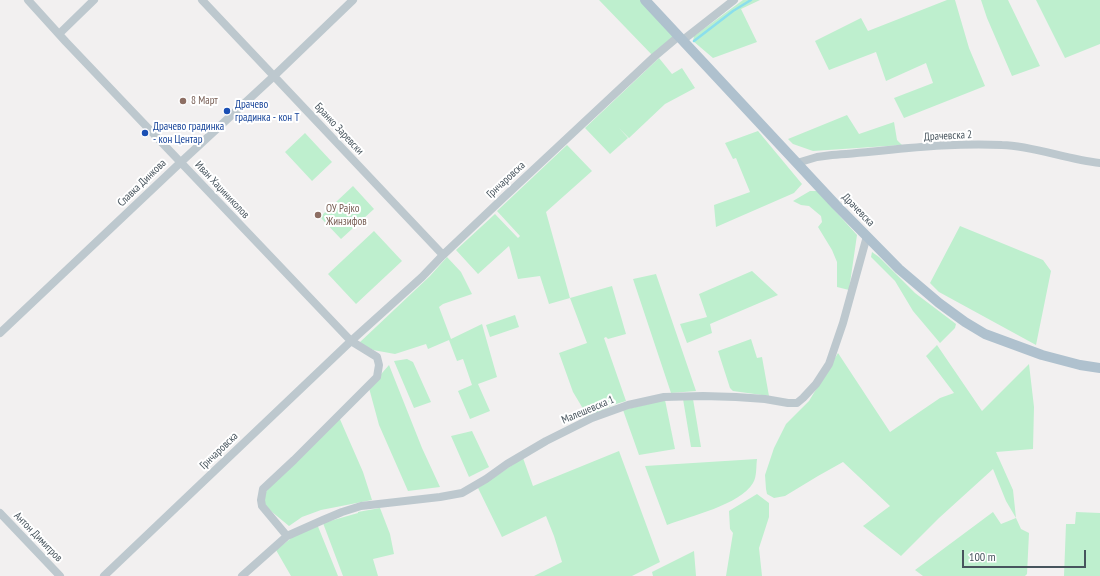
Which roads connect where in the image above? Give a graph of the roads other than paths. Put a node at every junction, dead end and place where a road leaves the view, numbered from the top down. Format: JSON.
{"nodes":[{"id":1,"x":28,"y":0,"type":"edge"},
{"id":2,"x":94,"y":0,"type":"edge"},
{"id":3,"x":202,"y":0,"type":"edge"},
{"id":4,"x":353,"y":0,"type":"edge"},
{"id":5,"x":645,"y":0,"type":"edge"},
{"id":6,"x":734,"y":0,"type":"edge"},
{"id":7,"x":59,"y":34,"type":"junction"},
{"id":8,"x":681,"y":38,"type":"junction"},
{"id":9,"x":274,"y":76,"type":"junction"},
{"id":10,"x":181,"y":162,"type":"junction"},
{"id":11,"x":1100,"y":162,"type":"edge"},
{"id":12,"x":797,"y":163,"type":"junction"},
{"id":13,"x":867,"y":236,"type":"junction"},
{"id":14,"x":443,"y":256,"type":"junction"},
{"id":15,"x":0,"y":333,"type":"edge"},
{"id":16,"x":351,"y":342,"type":"junction"},
{"id":17,"x":1100,"y":368,"type":"edge"},
{"id":18,"x":0,"y":513,"type":"edge"},
{"id":19,"x":287,"y":536,"type":"junction"},
{"id":20,"x":60,"y":576,"type":"edge"},
{"id":21,"x":104,"y":576,"type":"edge"},
{"id":22,"x":242,"y":576,"type":"edge"}],
"edges":[{"from":1,"to":7,"type":"street","name":"Иван Хаџиниколов"},
{"from":2,"to":7,"type":"street"},
{"from":3,"to":9,"type":"street","name":"Бранко Заревски"},
{"from":4,"to":9,"type":"street","name":"Славка Динкова"},
{"from":5,"to":8,"type":"main road","name":"Драчевска"},
{"from":6,"to":8,"type":"street","name":"Грнчаровска"},
{"from":7,"to":10,"type":"street","name":"Иван Хаџиниколов"},
{"from":8,"to":12,"type":"main road","name":"Драчевска"},
{"from":8,"to":14,"type":"street","name":"Грнчаровска"},
{"from":9,"to":10,"type":"street","name":"Славка Динкова"},
{"from":9,"to":14,"type":"street","name":"Бранко Заревски"},
{"from":10,"to":15,"type":"street","name":"Славка Динкова"},
{"from":10,"to":16,"type":"street","name":"Иван Хаџиниколов"},
{"from":11,"to":12,"type":"street","name":"Драчевска 2"},
{"from":12,"to":13,"type":"main road","name":"Драчевска"},
{"from":13,"to":17,"type":"main road","name":"Драчевска"},
{"from":13,"to":19,"type":"street","name":"Малешевска 1"},
{"from":14,"to":16,"type":"street","name":"Грнчаровска"},
{"from":16,"to":19,"type":"street"},
{"from":16,"to":21,"type":"street","name":"Грнчаровска"},
{"from":18,"to":20,"type":"street","name":"Антон Димитров"},
{"from":19,"to":22,"type":"street","name":"Малешевска 1"}]}
